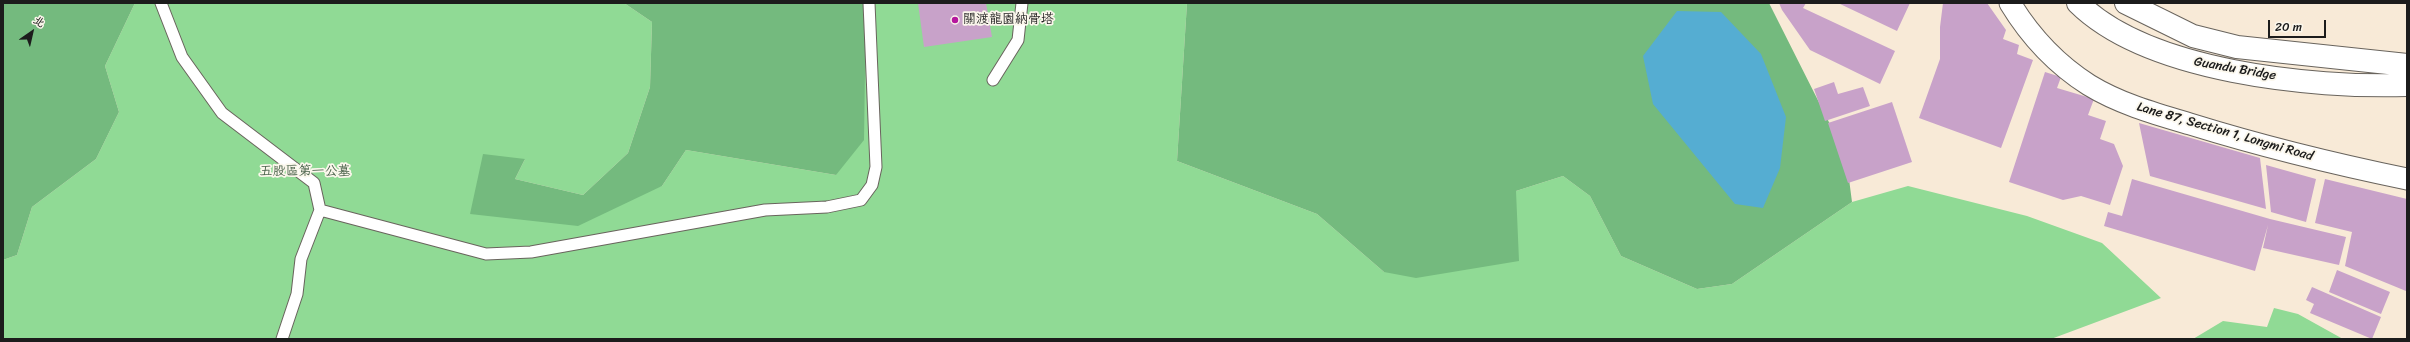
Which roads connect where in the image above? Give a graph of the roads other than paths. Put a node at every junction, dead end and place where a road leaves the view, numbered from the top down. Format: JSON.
{"nodes":[{"id":1,"x":161,"y":3,"type":"edge"},
{"id":2,"x":869,"y":3,"type":"edge"},
{"id":3,"x":1022,"y":3,"type":"edge"},
{"id":4,"x":2010,"y":3,"type":"edge"},
{"id":5,"x":2078,"y":3,"type":"edge"},
{"id":6,"x":2126,"y":3,"type":"edge"},
{"id":7,"x":2404,"y":75,"type":"edge"},
{"id":8,"x":993,"y":80,"type":"dead end"},
{"id":9,"x":2407,"y":179,"type":"edge"},
{"id":10,"x":320,"y":210,"type":"junction"},
{"id":11,"x":282,"y":339,"type":"edge"}],
"edges":[{"from":1,"to":10,"type":"lane"},
{"from":2,"to":10,"type":"lane"},
{"from":3,"to":8,"type":"lane"},
{"from":4,"to":9,"type":"street","name":"Lane 87, Section 1, Longmi Road"},
{"from":5,"to":7,"type":"main road","name":"Guandu Bridge"},
{"from":6,"to":7,"type":"main road"},
{"from":10,"to":11,"type":"lane"}]}
